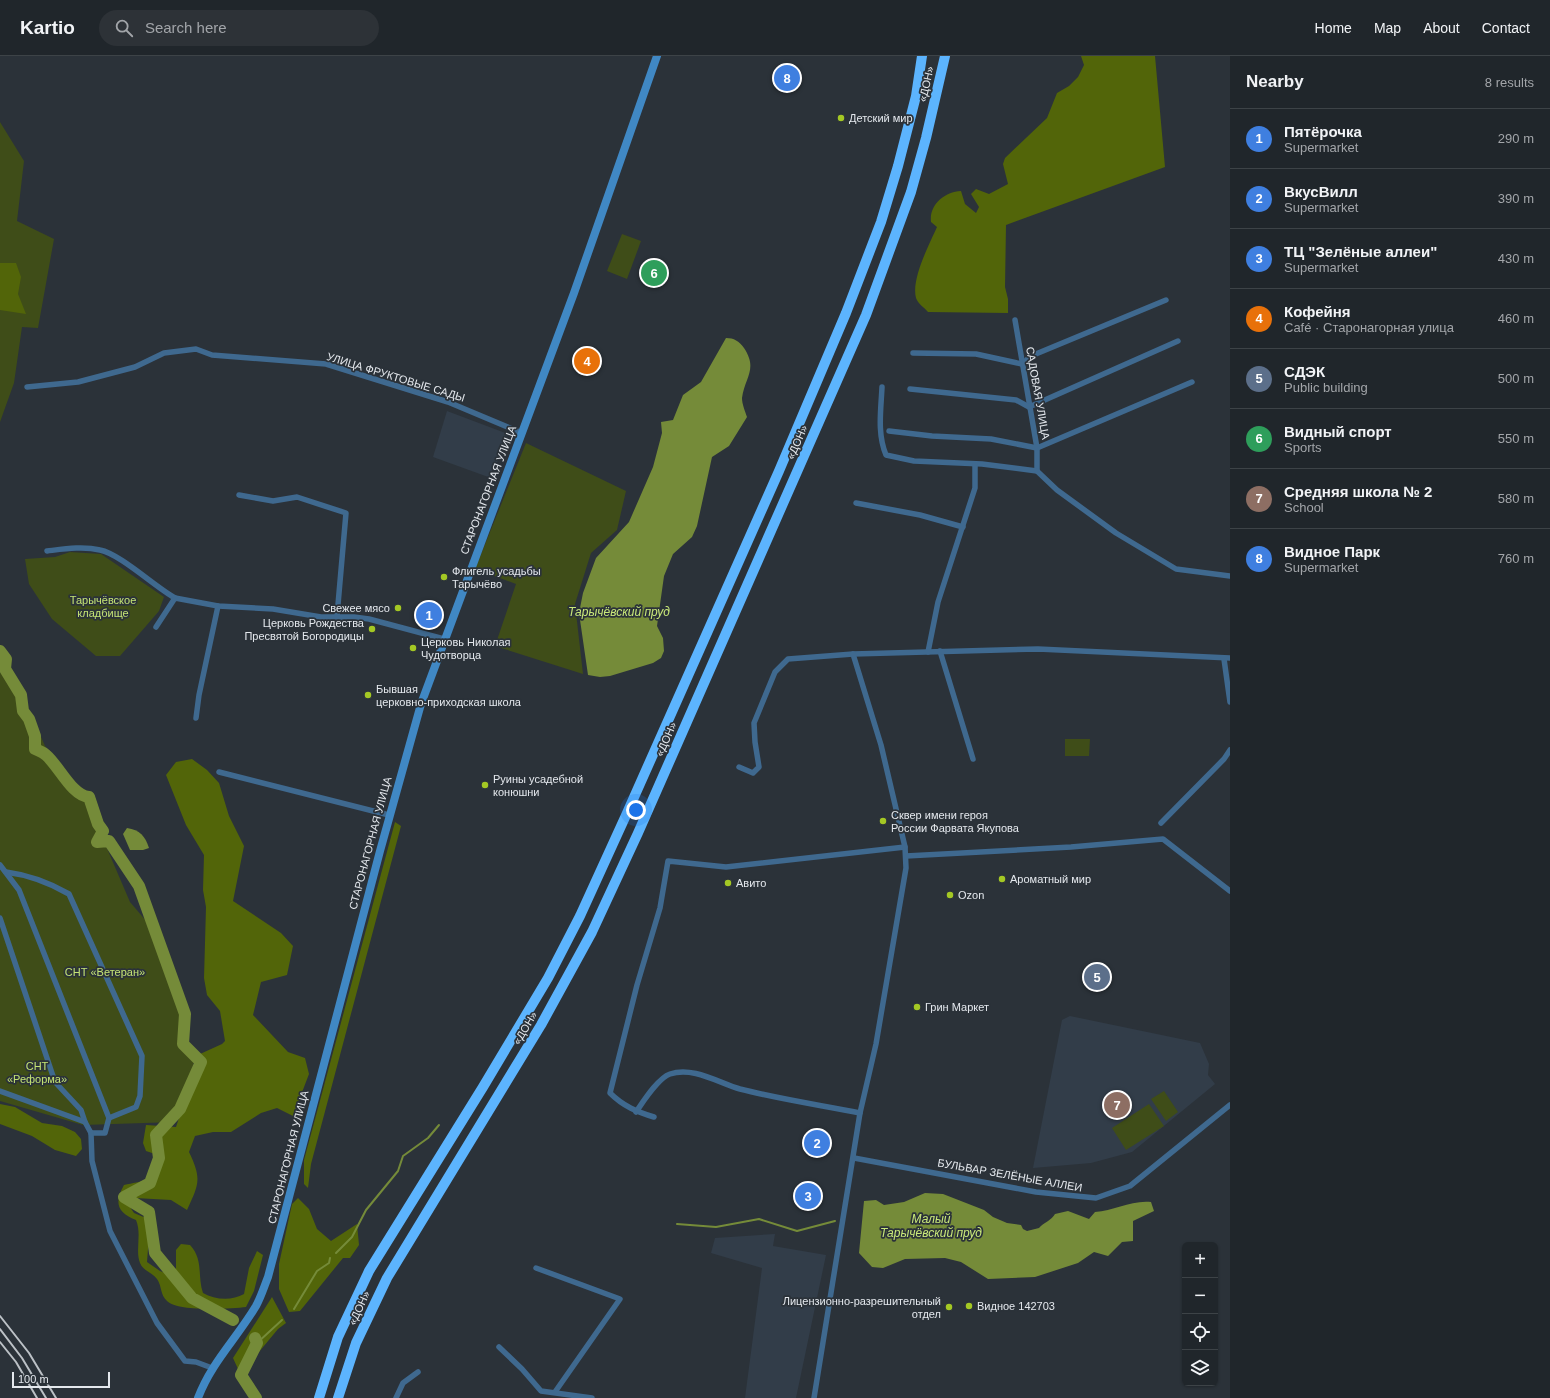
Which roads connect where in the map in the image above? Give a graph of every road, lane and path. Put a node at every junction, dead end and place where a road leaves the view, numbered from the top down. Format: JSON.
{"nodes":[{"id":1,"x":657,"y":56,"type":"edge"},
{"id":2,"x":922,"y":56,"type":"edge"},
{"id":3,"x":945,"y":56,"type":"edge"},
{"id":4,"x":1166,"y":300,"type":"dead end"},
{"id":5,"x":1015,"y":320,"type":"dead end"},
{"id":6,"x":1178,"y":341,"type":"dead end"},
{"id":7,"x":913,"y":353,"type":"dead end"},
{"id":8,"x":1022,"y":364,"type":"junction"},
{"id":9,"x":1192,"y":382,"type":"dead end"},
{"id":10,"x":27,"y":387,"type":"dead end"},
{"id":11,"x":882,"y":387,"type":"dead end"},
{"id":12,"x":910,"y":390,"type":"dead end"},
{"id":13,"x":1029,"y":407,"type":"junction"},
{"id":14,"x":890,"y":431,"type":"dead end"},
{"id":15,"x":522,"y":432,"type":"junction"},
{"id":16,"x":1037,"y":448,"type":"junction"},
{"id":17,"x":975,"y":465,"type":"junction"},
{"id":18,"x":1037,"y":470,"type":"junction"},
{"id":19,"x":239,"y":495,"type":"dead end"},
{"id":20,"x":856,"y":503,"type":"dead end"},
{"id":21,"x":963,"y":527,"type":"junction"},
{"id":22,"x":47,"y":552,"type":"dead end"},
{"id":23,"x":1230,"y":576,"type":"edge"},
{"id":24,"x":175,"y":598,"type":"junction"},
{"id":25,"x":218,"y":606,"type":"junction"},
{"id":26,"x":337,"y":616,"type":"junction"},
{"id":27,"x":156,"y":627,"type":"dead end"},
{"id":28,"x":444,"y":638,"type":"junction"},
{"id":29,"x":940,"y":651,"type":"junction"},
{"id":30,"x":928,"y":652,"type":"junction"},
{"id":31,"x":853,"y":654,"type":"junction"},
{"id":32,"x":1227,"y":658,"type":"edge"},
{"id":33,"x":1230,"y":702,"type":"edge"},
{"id":34,"x":196,"y":718,"type":"dead end"},
{"id":35,"x":1230,"y":750,"type":"edge"},
{"id":36,"x":973,"y":759,"type":"dead end"},
{"id":37,"x":739,"y":767,"type":"dead end"},
{"id":38,"x":219,"y":772,"type":"dead end"},
{"id":39,"x":389,"y":815,"type":"junction"},
{"id":40,"x":1161,"y":823,"type":"dead end"},
{"id":41,"x":905,"y":847,"type":"junction"},
{"id":42,"x":906,"y":856,"type":"junction"},
{"id":43,"x":0,"y":865,"type":"edge"},
{"id":44,"x":6,"y":872,"type":"junction"},
{"id":45,"x":1230,"y":891,"type":"edge"},
{"id":46,"x":0,"y":918,"type":"edge"},
{"id":47,"x":0,"y":1091,"type":"edge"},
{"id":48,"x":1230,"y":1105,"type":"edge"},
{"id":49,"x":636,"y":1112,"type":"junction"},
{"id":50,"x":860,"y":1113,"type":"junction"},
{"id":51,"x":654,"y":1117,"type":"dead end"},
{"id":52,"x":109,"y":1118,"type":"junction"},
{"id":53,"x":85,"y":1122,"type":"junction"},
{"id":54,"x":91,"y":1133,"type":"junction"},
{"id":55,"x":854,"y":1158,"type":"junction"},
{"id":56,"x":536,"y":1268,"type":"dead end"},
{"id":57,"x":499,"y":1347,"type":"dead end"},
{"id":58,"x":212,"y":1368,"type":"junction"},
{"id":59,"x":418,"y":1372,"type":"dead end"},
{"id":60,"x":555,"y":1392,"type":"junction"},
{"id":61,"x":198,"y":1398,"type":"edge"},
{"id":62,"x":320,"y":1398,"type":"edge"},
{"id":63,"x":338,"y":1398,"type":"edge"},
{"id":64,"x":396,"y":1398,"type":"edge"},
{"id":65,"x":592,"y":1398,"type":"edge"},
{"id":66,"x":814,"y":1398,"type":"edge"}],
"edges":[{"from":1,"to":15,"type":"main road","name":"СТАРОНАГОРНАЯ УЛИЦА"},
{"from":2,"to":62,"type":"highway","name":"«ДОН»"},
{"from":3,"to":63,"type":"highway","name":"«ДОН»"},
{"from":4,"to":8,"type":"street"},
{"from":5,"to":8,"type":"street","name":"САДОВАЯ УЛИЦА"},
{"from":6,"to":13,"type":"street"},
{"from":7,"to":8,"type":"street"},
{"from":8,"to":13,"type":"street","name":"САДОВАЯ УЛИЦА"},
{"from":9,"to":16,"type":"street"},
{"from":10,"to":15,"type":"street","name":"УЛИЦА ФРУКТОВЫЕ САДЫ"},
{"from":11,"to":17,"type":"street"},
{"from":12,"to":13,"type":"street"},
{"from":13,"to":16,"type":"street","name":"САДОВАЯ УЛИЦА"},
{"from":14,"to":16,"type":"street"},
{"from":15,"to":28,"type":"main road","name":"СТАРОНАГОРНАЯ УЛИЦА"},
{"from":16,"to":18,"type":"street","name":"САДОВАЯ УЛИЦА"},
{"from":17,"to":18,"type":"street"},
{"from":17,"to":21,"type":"street"},
{"from":18,"to":23,"type":"street"},
{"from":19,"to":26,"type":"street"},
{"from":20,"to":21,"type":"street"},
{"from":21,"to":30,"type":"street"},
{"from":22,"to":24,"type":"street"},
{"from":24,"to":25,"type":"street"},
{"from":24,"to":27,"type":"street"},
{"from":25,"to":26,"type":"street"},
{"from":25,"to":34,"type":"street"},
{"from":26,"to":28,"type":"street"},
{"from":28,"to":39,"type":"main road","name":"СТАРОНАГОРНАЯ УЛИЦА"},
{"from":29,"to":30,"type":"street"},
{"from":29,"to":32,"type":"street"},
{"from":29,"to":36,"type":"street"},
{"from":30,"to":31,"type":"street"},
{"from":31,"to":37,"type":"street"},
{"from":31,"to":41,"type":"street"},
{"from":32,"to":33,"type":"street"},
{"from":35,"to":40,"type":"street"},
{"from":38,"to":39,"type":"street"},
{"from":39,"to":58,"type":"main road","name":"СТАРОНАГОРНАЯ УЛИЦА"},
{"from":41,"to":42,"type":"street"},
{"from":41,"to":49,"type":"street"},
{"from":42,"to":45,"type":"street"},
{"from":42,"to":50,"type":"street"},
{"from":43,"to":44,"type":"street"},
{"from":44,"to":52,"type":"street"},
{"from":44,"to":52,"type":"street"},
{"from":46,"to":53,"type":"street"},
{"from":47,"to":53,"type":"street"},
{"from":48,"to":55,"type":"street","name":"БУЛЬВАР ЗЕЛЁНЫЕ АЛЛЕИ"},
{"from":49,"to":50,"type":"street"},
{"from":49,"to":51,"type":"street"},
{"from":50,"to":55,"type":"street"},
{"from":52,"to":54,"type":"street"},
{"from":53,"to":54,"type":"street"},
{"from":54,"to":58,"type":"street"},
{"from":55,"to":66,"type":"street"},
{"from":56,"to":60,"type":"street"},
{"from":57,"to":60,"type":"street"},
{"from":58,"to":61,"type":"main road","name":"СТАРОНАГОРНАЯ УЛИЦА"},
{"from":59,"to":64,"type":"street"},
{"from":60,"to":65,"type":"street"}]}
